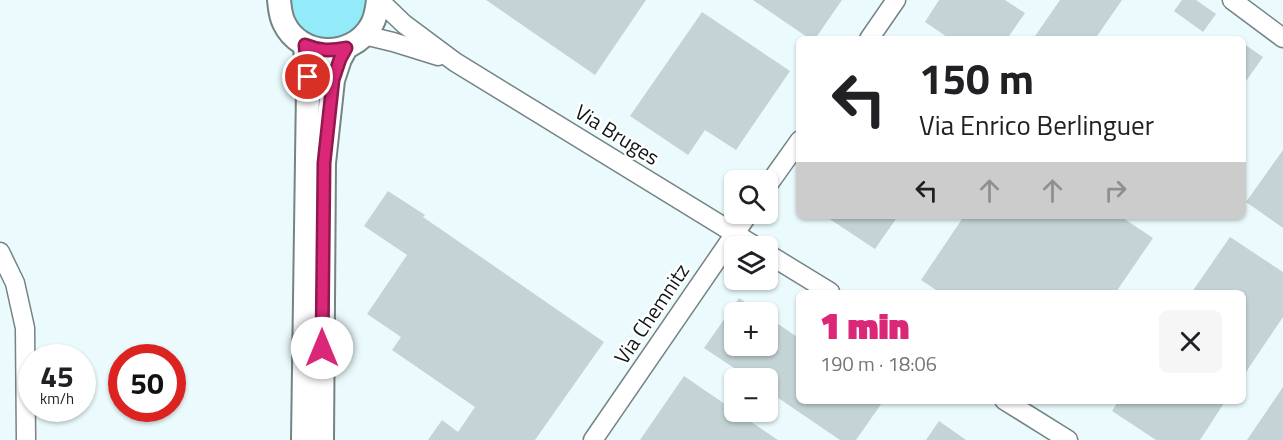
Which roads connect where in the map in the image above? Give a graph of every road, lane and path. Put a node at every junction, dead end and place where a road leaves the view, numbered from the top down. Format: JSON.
{"nodes":[{"id":1,"x":279,"y":0,"type":"edge"},
{"id":2,"x":379,"y":0,"type":"edge"},
{"id":3,"x":896,"y":0,"type":"edge"},
{"id":4,"x":1232,"y":0,"type":"edge"},
{"id":5,"x":871,"y":36,"type":"edge"},
{"id":6,"x":1283,"y":38,"type":"edge"},
{"id":7,"x":355,"y":41,"type":"junction"},
{"id":8,"x":305,"y":45,"type":"junction"},
{"id":9,"x":455,"y":62,"type":"junction"},
{"id":10,"x":796,"y":146,"type":"edge"},
{"id":11,"x":778,"y":171,"type":"edge"},
{"id":12,"x":741,"y":224,"type":"edge"},
{"id":13,"x":735,"y":233,"type":"junction"},
{"id":14,"x":740,"y":236,"type":"edge"},
{"id":15,"x":0,"y":252,"type":"edge"},
{"id":16,"x":778,"y":260,"type":"edge"},
{"id":17,"x":827,"y":290,"type":"edge"},
{"id":18,"x":1010,"y":404,"type":"edge"},
{"id":19,"x":26,"y":440,"type":"edge"},
{"id":20,"x":303,"y":440,"type":"edge"},
{"id":21,"x":322,"y":440,"type":"edge"},
{"id":22,"x":593,"y":440,"type":"edge"},
{"id":23,"x":1068,"y":440,"type":"edge"}],
"edges":[{"from":1,"to":8,"type":"main road"},
{"from":2,"to":7,"type":"main road"},
{"from":2,"to":9,"type":"street","name":"Via Bruges"},
{"from":3,"to":5,"type":"street"},
{"from":4,"to":6,"type":"street"},
{"from":7,"to":8,"type":"main road"},
{"from":7,"to":9,"type":"street","name":"Via Bruges"},
{"from":7,"to":21,"type":"main road"},
{"from":8,"to":20,"type":"main road"},
{"from":9,"to":13,"type":"street","name":"Via Bruges"},
{"from":10,"to":11,"type":"street"},
{"from":12,"to":13,"type":"street","name":"Via Chemnitz"},
{"from":13,"to":14,"type":"street","name":"Via Bruges"},
{"from":13,"to":22,"type":"street","name":"Via Chemnitz"},
{"from":15,"to":19,"type":"street"},
{"from":16,"to":17,"type":"street"},
{"from":18,"to":23,"type":"street"}]}
